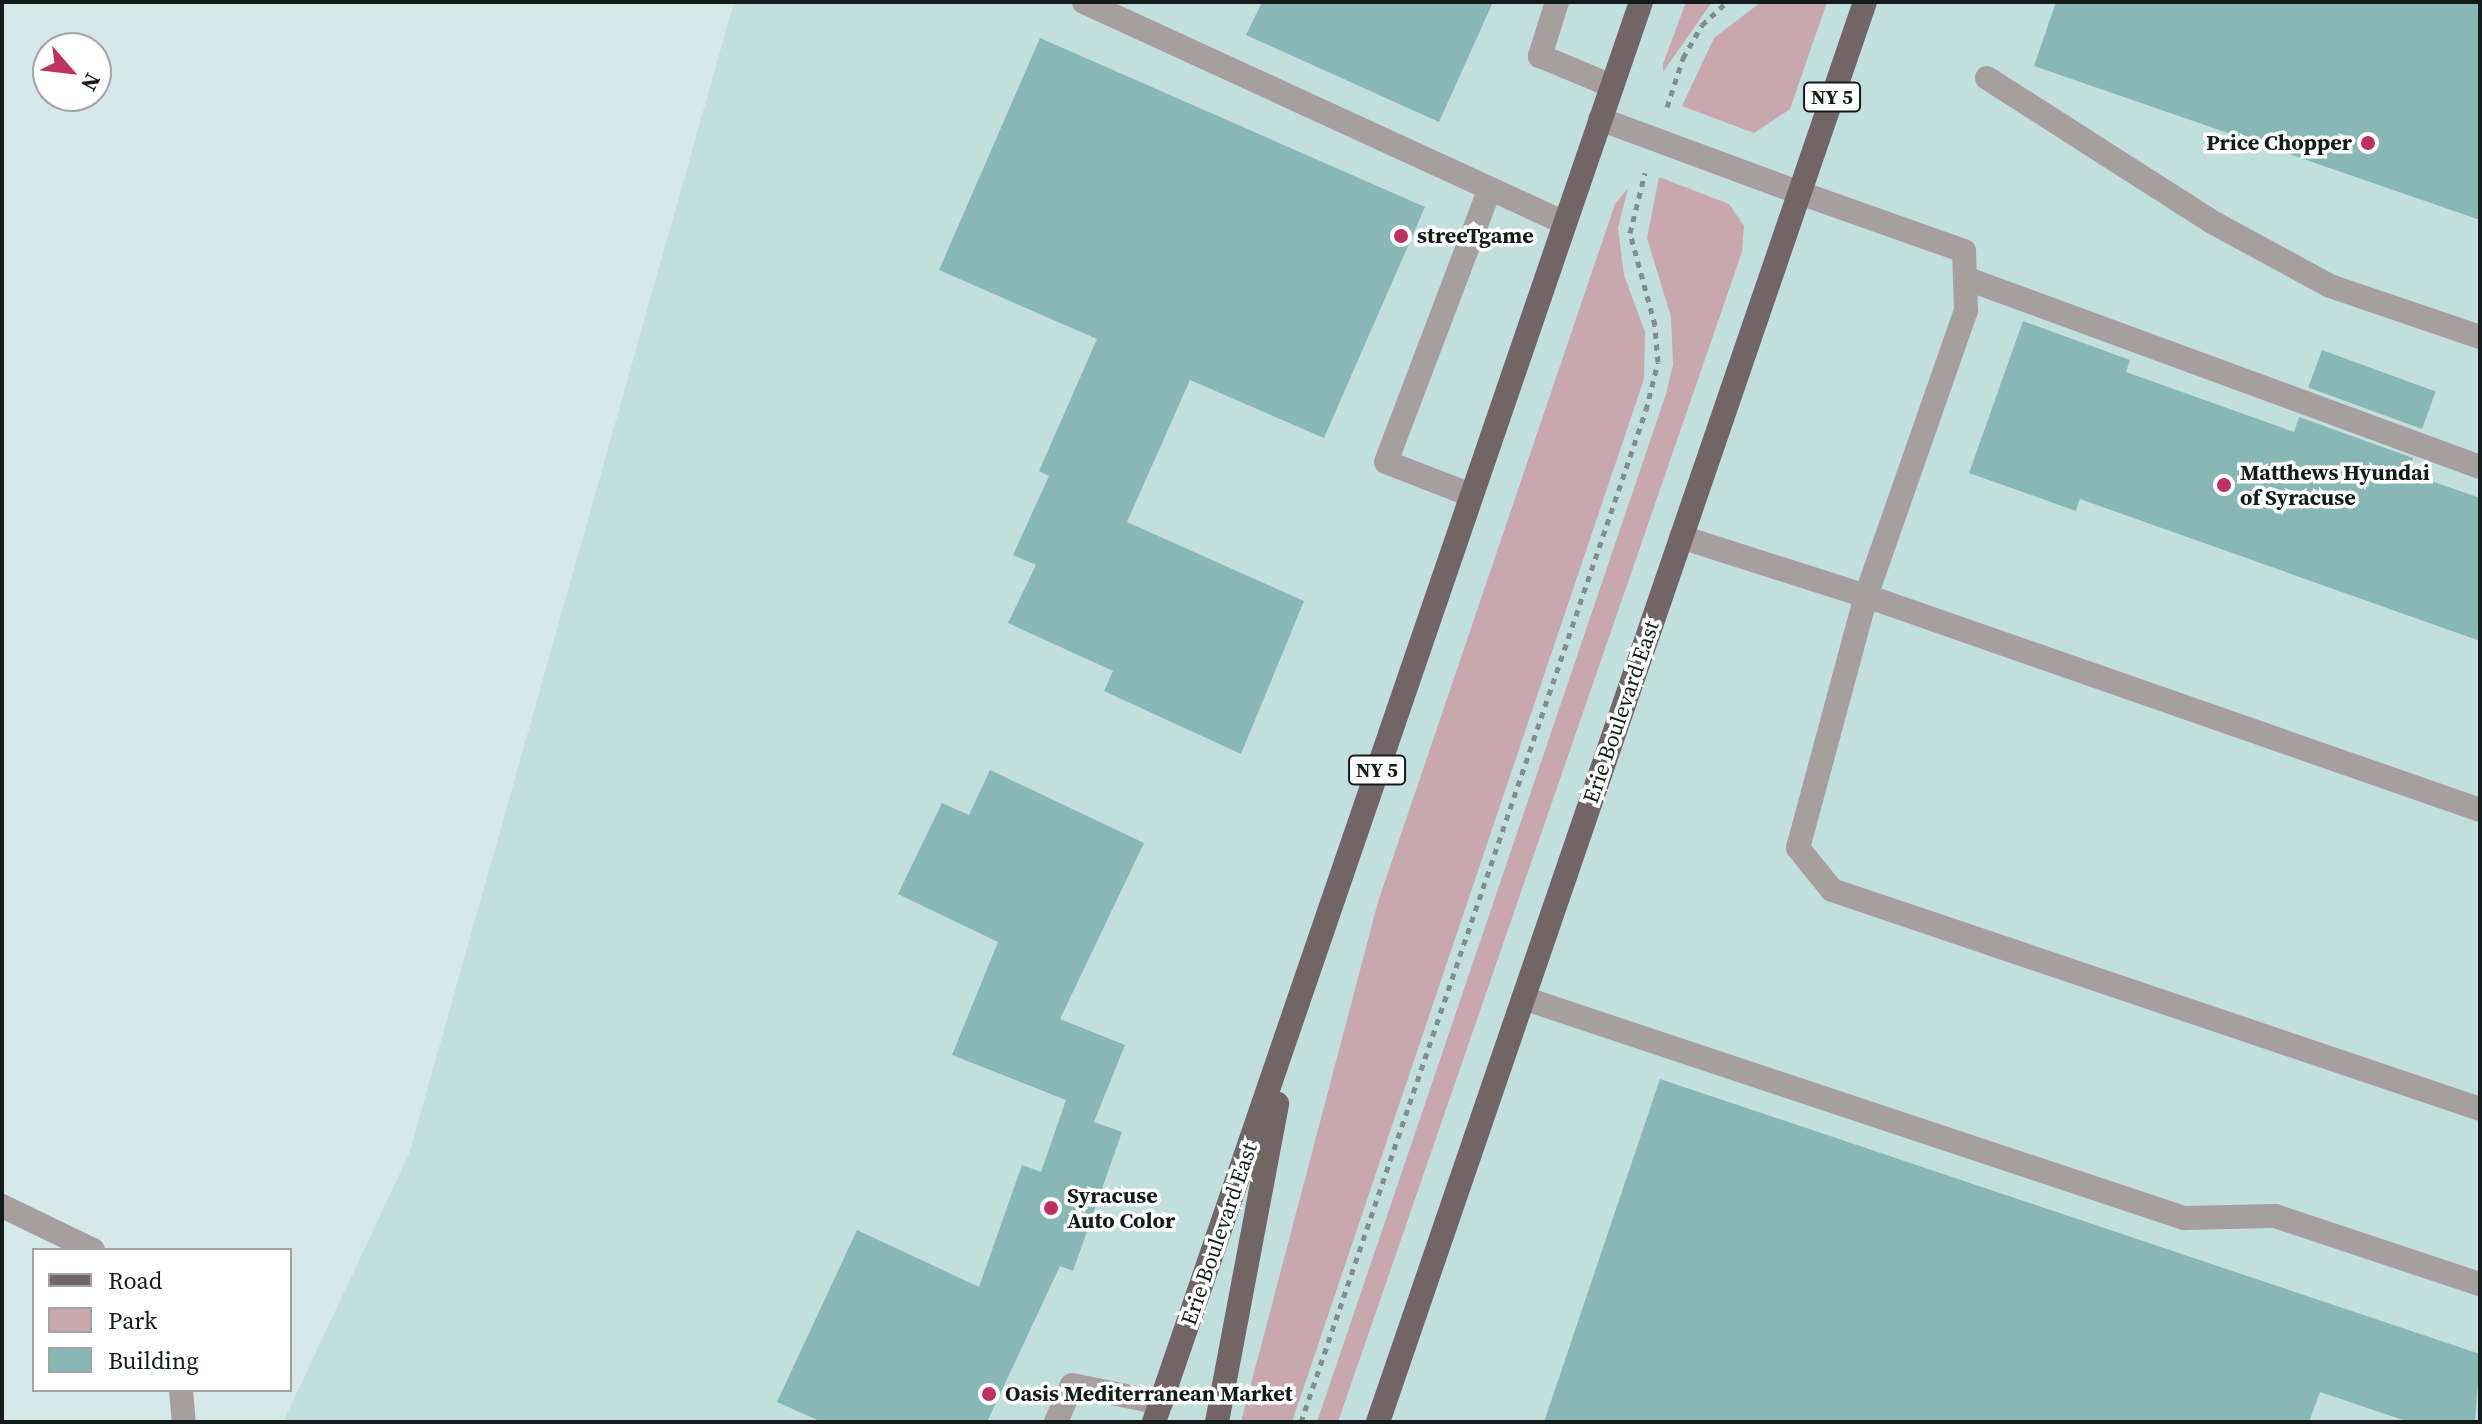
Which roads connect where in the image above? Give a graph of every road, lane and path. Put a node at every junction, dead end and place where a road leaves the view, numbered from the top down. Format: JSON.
{"nodes":[{"id":1,"x":1084,"y":2,"type":"edge"},
{"id":2,"x":1557,"y":2,"type":"edge"},
{"id":3,"x":1641,"y":2,"type":"edge"},
{"id":4,"x":1727,"y":2,"type":"edge"},
{"id":5,"x":1865,"y":2,"type":"edge"},
{"id":6,"x":1987,"y":78,"type":"dead end"},
{"id":7,"x":1612,"y":86,"type":"junction"},
{"id":8,"x":1673,"y":87,"type":"dead end"},
{"id":9,"x":1600,"y":119,"type":"junction"},
{"id":10,"x":1641,"y":186,"type":"dead end"},
{"id":11,"x":1489,"y":191,"type":"junction"},
{"id":12,"x":1800,"y":193,"type":"junction"},
{"id":13,"x":1565,"y":223,"type":"junction"},
{"id":14,"x":1965,"y":278,"type":"junction"},
{"id":15,"x":2480,"y":337,"type":"edge"},
{"id":16,"x":2480,"y":467,"type":"edge"},
{"id":17,"x":1471,"y":495,"type":"junction"},
{"id":18,"x":1681,"y":537,"type":"junction"},
{"id":19,"x":1866,"y":596,"type":"junction"},
{"id":20,"x":2480,"y":810,"type":"edge"},
{"id":21,"x":1523,"y":998,"type":"junction"},
{"id":22,"x":1291,"y":1027,"type":"junction"},
{"id":23,"x":2480,"y":1109,"type":"edge"},
{"id":24,"x":2,"y":1206,"type":"edge"},
{"id":25,"x":89,"y":1248,"type":"edge"},
{"id":26,"x":2480,"y":1284,"type":"edge"},
{"id":27,"x":181,"y":1392,"type":"edge"},
{"id":28,"x":1158,"y":1412,"type":"edge"},
{"id":29,"x":184,"y":1422,"type":"edge"},
{"id":30,"x":1056,"y":1422,"type":"edge"},
{"id":31,"x":1217,"y":1422,"type":"edge"},
{"id":32,"x":1301,"y":1422,"type":"edge"},
{"id":33,"x":1378,"y":1422,"type":"edge"}],
"edges":[{"from":1,"to":11,"type":"street"},
{"from":2,"to":7,"type":"street"},
{"from":3,"to":7,"type":"main road","name":"Erie Boulevard East","number":"NY 5"},
{"from":4,"to":8,"type":"path"},
{"from":5,"to":12,"type":"main road","name":"Erie Boulevard East","number":"NY 5"},
{"from":6,"to":15,"type":"street"},
{"from":7,"to":9,"type":"main road","name":"Erie Boulevard East","number":"NY 5"},
{"from":9,"to":12,"type":"street"},
{"from":9,"to":13,"type":"main road","name":"Erie Boulevard East","number":"NY 5"},
{"from":10,"to":32,"type":"path"},
{"from":11,"to":13,"type":"street"},
{"from":11,"to":17,"type":"street"},
{"from":12,"to":14,"type":"street"},
{"from":12,"to":18,"type":"main road","name":"Erie Boulevard East","number":"NY 5"},
{"from":13,"to":17,"type":"main road","name":"Erie Boulevard East","number":"NY 5"},
{"from":14,"to":16,"type":"street"},
{"from":14,"to":19,"type":"street"},
{"from":17,"to":22,"type":"main road","name":"Erie Boulevard East","number":"NY 5"},
{"from":18,"to":19,"type":"street"},
{"from":18,"to":21,"type":"main road","name":"Erie Boulevard East","number":"NY 5"},
{"from":19,"to":20,"type":"street"},
{"from":19,"to":23,"type":"street"},
{"from":21,"to":26,"type":"street"},
{"from":21,"to":33,"type":"main road","name":"Erie Boulevard East","number":"NY 5"},
{"from":22,"to":28,"type":"main road","name":"Erie Boulevard East","number":"NY 5"},
{"from":22,"to":31,"type":"main road"},
{"from":24,"to":25,"type":"street"},
{"from":27,"to":29,"type":"street"},
{"from":28,"to":30,"type":"street"}]}
